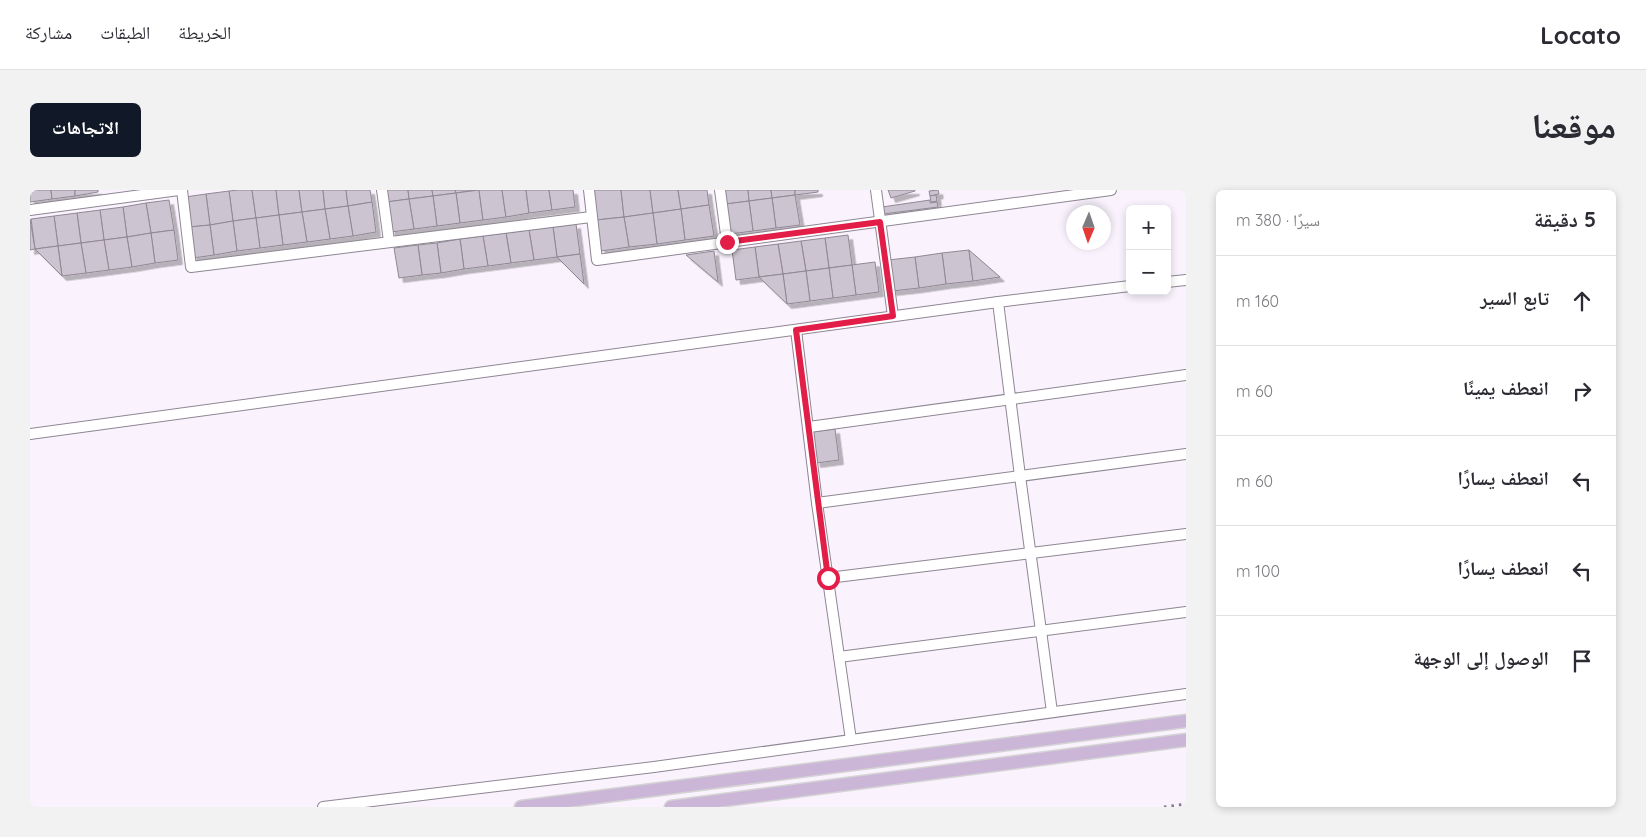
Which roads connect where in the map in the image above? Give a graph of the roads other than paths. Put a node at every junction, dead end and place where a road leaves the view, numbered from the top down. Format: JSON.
{"nodes":[{"id":1,"x":181,"y":190,"type":"edge"},
{"id":2,"x":382,"y":190,"type":"edge"},
{"id":3,"x":589,"y":190,"type":"edge"},
{"id":4,"x":720,"y":190,"type":"edge"},
{"id":5,"x":876,"y":190,"type":"edge"},
{"id":6,"x":1111,"y":190,"type":"edge"},
{"id":7,"x":30,"y":210,"type":"edge"},
{"id":8,"x":592,"y":217,"type":"junction"},
{"id":9,"x":880,"y":222,"type":"junction"},
{"id":10,"x":389,"y":241,"type":"junction"},
{"id":11,"x":727,"y":242,"type":"junction"},
{"id":12,"x":1186,"y":280,"type":"edge"},
{"id":13,"x":1171,"y":282,"type":"edge"},
{"id":14,"x":1126,"y":286,"type":"edge"},
{"id":15,"x":998,"y":302,"type":"junction"},
{"id":16,"x":893,"y":316,"type":"junction"},
{"id":17,"x":796,"y":330,"type":"junction"},
{"id":18,"x":1186,"y":375,"type":"edge"},
{"id":19,"x":1011,"y":398,"type":"junction"},
{"id":20,"x":809,"y":427,"type":"junction"},
{"id":21,"x":30,"y":434,"type":"edge"},
{"id":22,"x":1186,"y":454,"type":"edge"},
{"id":23,"x":1020,"y":476,"type":"junction"},
{"id":24,"x":818,"y":503,"type":"junction"},
{"id":25,"x":1186,"y":534,"type":"edge"},
{"id":26,"x":1031,"y":552,"type":"junction"},
{"id":27,"x":828,"y":578,"type":"junction"},
{"id":28,"x":1186,"y":612,"type":"edge"},
{"id":29,"x":1041,"y":630,"type":"junction"},
{"id":30,"x":840,"y":657,"type":"junction"},
{"id":31,"x":1186,"y":694,"type":"edge"},
{"id":32,"x":1052,"y":712,"type":"junction"},
{"id":33,"x":1186,"y":721,"type":"edge"},
{"id":34,"x":851,"y":740,"type":"junction"},
{"id":35,"x":1186,"y":740,"type":"edge"},
{"id":36,"x":534,"y":806,"type":"edge"},
{"id":37,"x":323,"y":807,"type":"edge"},
{"id":38,"x":521,"y":807,"type":"edge"},
{"id":39,"x":672,"y":807,"type":"edge"}],
"edges":[{"from":1,"to":7,"type":"street"},
{"from":1,"to":10,"type":"street"},
{"from":2,"to":10,"type":"street"},
{"from":3,"to":8,"type":"street"},
{"from":4,"to":11,"type":"street"},
{"from":5,"to":9,"type":"street"},
{"from":6,"to":9,"type":"street"},
{"from":8,"to":10,"type":"street"},
{"from":8,"to":11,"type":"street"},
{"from":9,"to":11,"type":"street"},
{"from":9,"to":16,"type":"street"},
{"from":12,"to":13,"type":"street"},
{"from":14,"to":15,"type":"street"},
{"from":15,"to":16,"type":"street"},
{"from":15,"to":19,"type":"street"},
{"from":16,"to":17,"type":"street"},
{"from":17,"to":20,"type":"street"},
{"from":17,"to":21,"type":"street"},
{"from":18,"to":19,"type":"street"},
{"from":19,"to":20,"type":"street"},
{"from":19,"to":23,"type":"street"},
{"from":20,"to":24,"type":"street"},
{"from":22,"to":23,"type":"street"},
{"from":23,"to":24,"type":"street"},
{"from":23,"to":26,"type":"street"},
{"from":24,"to":27,"type":"street"},
{"from":25,"to":26,"type":"street"},
{"from":26,"to":27,"type":"street"},
{"from":26,"to":29,"type":"street"},
{"from":27,"to":30,"type":"street"},
{"from":28,"to":29,"type":"street"},
{"from":29,"to":30,"type":"street"},
{"from":29,"to":32,"type":"street"},
{"from":30,"to":34,"type":"street"},
{"from":31,"to":32,"type":"street"},
{"from":32,"to":34,"type":"street"},
{"from":33,"to":36,"type":"main road"},
{"from":34,"to":37,"type":"street"},
{"from":35,"to":39,"type":"main road"},
{"from":36,"to":38,"type":"main road"}]}
